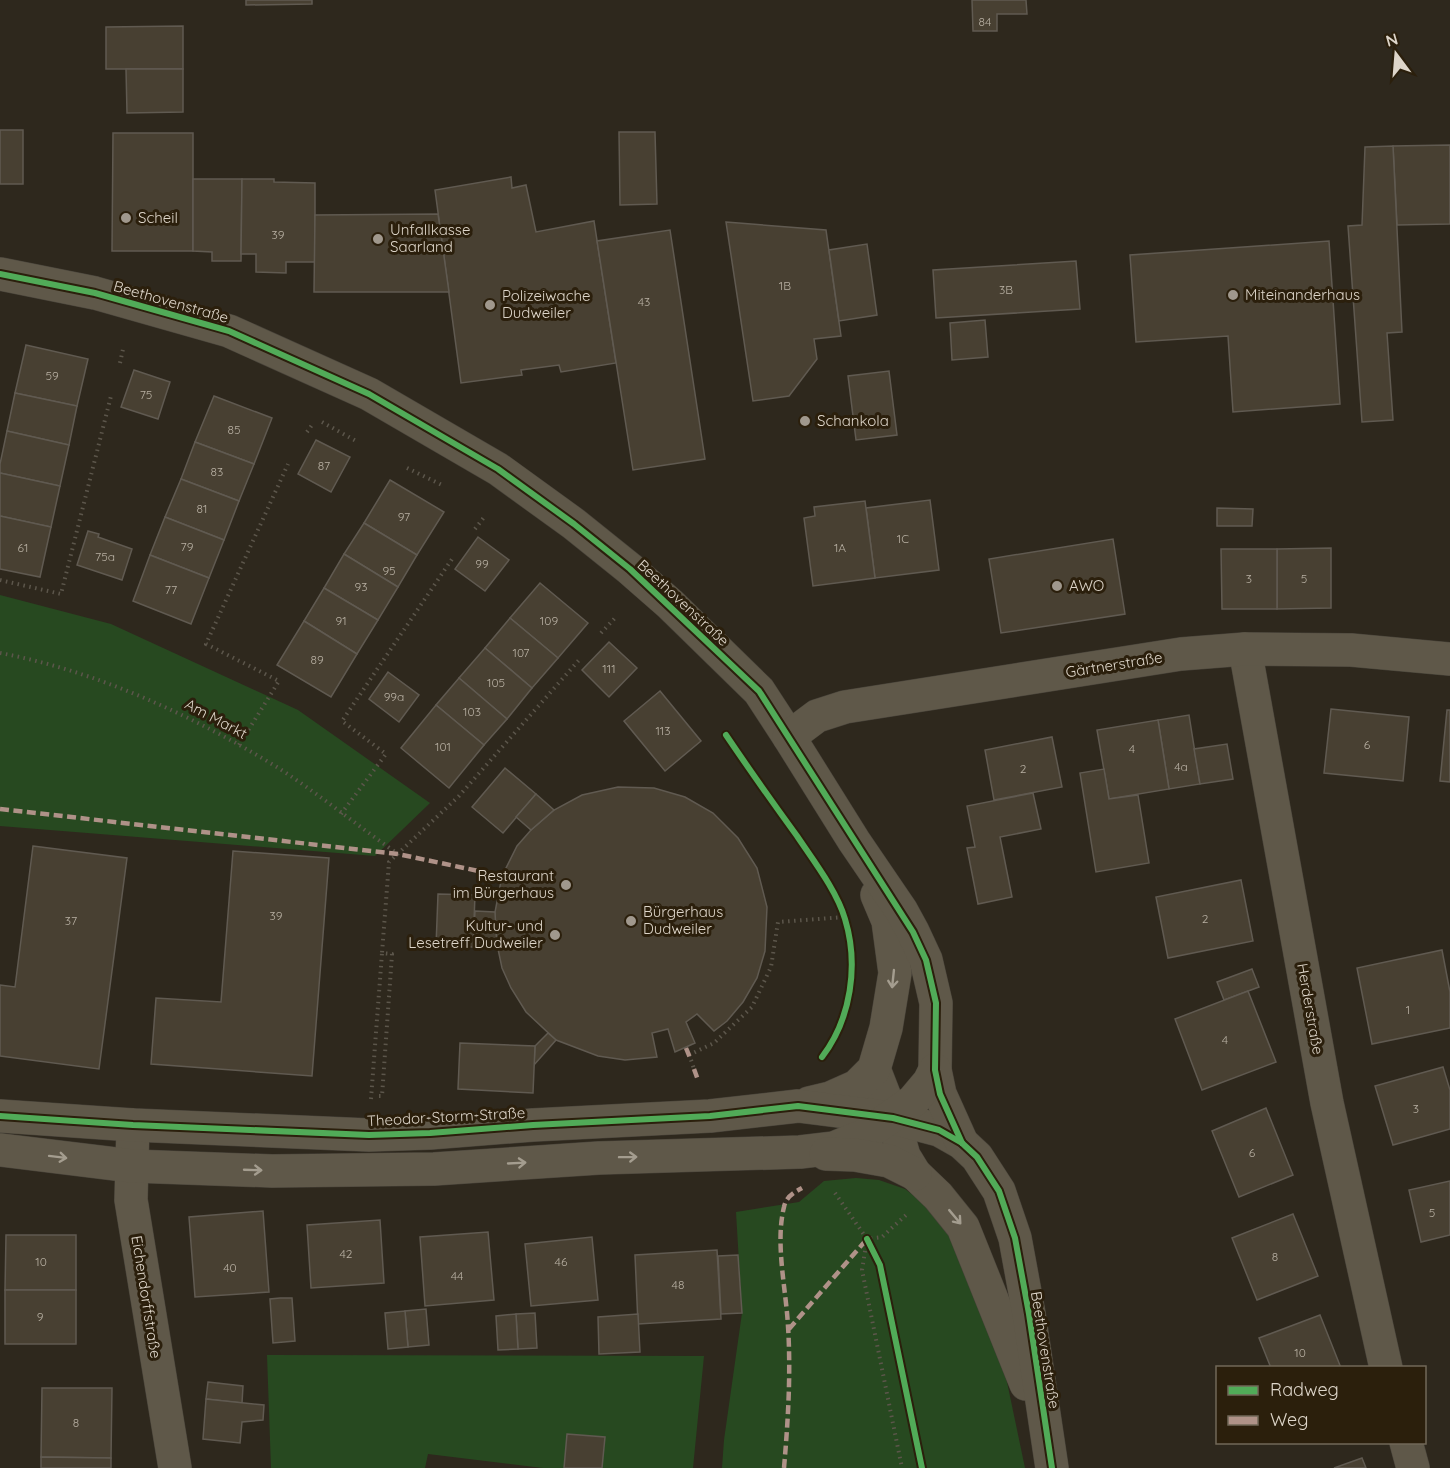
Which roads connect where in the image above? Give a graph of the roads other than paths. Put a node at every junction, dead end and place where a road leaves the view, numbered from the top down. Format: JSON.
{"nodes":[{"id":1,"x":0,"y":274,"type":"edge"},
{"id":2,"x":1245,"y":649,"type":"junction"},
{"id":3,"x":1450,"y":659,"type":"edge"},
{"id":4,"x":789,"y":737,"type":"junction"},
{"id":5,"x":854,"y":841,"type":"junction"},
{"id":6,"x":874,"y":1069,"type":"junction"},
{"id":7,"x":935,"y":1070,"type":"junction"},
{"id":8,"x":798,"y":1106,"type":"junction"},
{"id":9,"x":0,"y":1116,"type":"edge"},
{"id":10,"x":893,"y":1118,"type":"junction"},
{"id":11,"x":133,"y":1125,"type":"junction"},
{"id":12,"x":962,"y":1143,"type":"junction"},
{"id":13,"x":0,"y":1150,"type":"edge"},
{"id":14,"x":800,"y":1152,"type":"junction"},
{"id":15,"x":132,"y":1166,"type":"junction"},
{"id":16,"x":915,"y":1174,"type":"junction"},
{"id":17,"x":1386,"y":1366,"type":"edge"},
{"id":18,"x":1046,"y":1434,"type":"junction"},
{"id":19,"x":1406,"y":1444,"type":"edge"},
{"id":20,"x":175,"y":1468,"type":"edge"},
{"id":21,"x":1052,"y":1468,"type":"edge"},
{"id":22,"x":1413,"y":1468,"type":"edge"}],
"edges":[{"from":1,"to":4,"type":"street","name":"Beethovenstraße"},
{"from":2,"to":3,"type":"street","name":"Gärtnerstraße"},
{"from":2,"to":4,"type":"street","name":"Gärtnerstraße"},
{"from":2,"to":17,"type":"street","name":"Herderstraße"},
{"from":4,"to":5,"type":"street","name":"Beethovenstraße"},
{"from":5,"to":6,"type":"street","name":"Beethovenstraße","one_way":true},
{"from":5,"to":7,"type":"street","name":"Beethovenstraße"},
{"from":6,"to":8,"type":"street"},
{"from":6,"to":10,"type":"street","name":"Beethovenstraße"},
{"from":7,"to":10,"type":"street"},
{"from":7,"to":12,"type":"street","name":"Beethovenstraße"},
{"from":8,"to":10,"type":"street","name":"Theodor-Storm-Straße"},
{"from":8,"to":11,"type":"street","name":"Theodor-Storm-Straße"},
{"from":9,"to":11,"type":"street","name":"Theodor-Storm-Straße"},
{"from":10,"to":12,"type":"street","name":"Beethovenstraße"},
{"from":10,"to":14,"type":"street"},
{"from":10,"to":16,"type":"street","name":"Beethovenstraße"},
{"from":11,"to":15,"type":"street","name":"Eichendorffstraße"},
{"from":12,"to":18,"type":"street","name":"Beethovenstraße"},
{"from":13,"to":15,"type":"street","one_way":true},
{"from":15,"to":14,"type":"street","one_way":true},
{"from":14,"to":16,"type":"street","name":"Beethovenstraße"},
{"from":15,"to":20,"type":"street","name":"Eichendorffstraße"},
{"from":16,"to":18,"type":"street","name":"Beethovenstraße","one_way":true},
{"from":18,"to":21,"type":"street","name":"Beethovenstraße"},
{"from":19,"to":22,"type":"street"}]}
